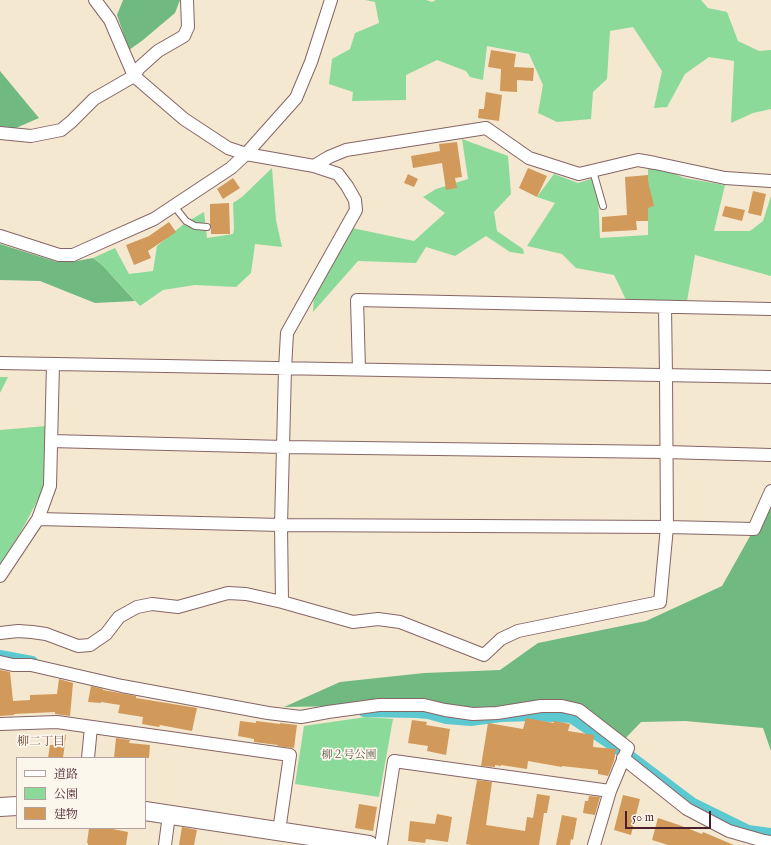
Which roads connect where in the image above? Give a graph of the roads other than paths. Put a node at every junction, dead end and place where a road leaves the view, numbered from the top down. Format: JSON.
{"nodes":[{"id":1,"x":95,"y":0,"type":"edge"},
{"id":2,"x":187,"y":0,"type":"edge"},
{"id":3,"x":331,"y":0,"type":"edge"},
{"id":4,"x":134,"y":76,"type":"junction"},
{"id":5,"x":0,"y":133,"type":"edge"},
{"id":6,"x":246,"y":154,"type":"junction"},
{"id":7,"x":314,"y":166,"type":"junction"},
{"id":8,"x":593,"y":171,"type":"junction"},
{"id":9,"x":771,"y":181,"type":"edge"},
{"id":10,"x":174,"y":206,"type":"junction"},
{"id":11,"x":603,"y":206,"type":"dead end"},
{"id":12,"x":207,"y":227,"type":"dead end"},
{"id":13,"x":0,"y":236,"type":"edge"},
{"id":14,"x":665,"y":307,"type":"junction"},
{"id":15,"x":771,"y":309,"type":"edge"},
{"id":16,"x":0,"y":363,"type":"edge"},
{"id":17,"x":53,"y":364,"type":"junction"},
{"id":18,"x":285,"y":368,"type":"junction"},
{"id":19,"x":359,"y":369,"type":"junction"},
{"id":20,"x":666,"y":375,"type":"junction"},
{"id":21,"x":771,"y":377,"type":"edge"},
{"id":22,"x":51,"y":441,"type":"junction"},
{"id":23,"x":284,"y":447,"type":"junction"},
{"id":24,"x":666,"y":452,"type":"junction"},
{"id":25,"x":771,"y":455,"type":"edge"},
{"id":26,"x":771,"y":491,"type":"edge"},
{"id":27,"x":38,"y":519,"type":"junction"},
{"id":28,"x":281,"y":526,"type":"junction"},
{"id":29,"x":667,"y":527,"type":"junction"},
{"id":30,"x":0,"y":576,"type":"edge"},
{"id":31,"x":282,"y":602,"type":"junction"},
{"id":32,"x":0,"y":633,"type":"edge"},
{"id":33,"x":0,"y":662,"type":"edge"},
{"id":34,"x":0,"y":724,"type":"edge"},
{"id":35,"x":91,"y":727,"type":"junction"},
{"id":36,"x":88,"y":757,"type":"edge"},
{"id":37,"x":623,"y":758,"type":"junction"},
{"id":38,"x":610,"y":791,"type":"junction"},
{"id":39,"x":16,"y":806,"type":"edge"},
{"id":40,"x":0,"y":807,"type":"edge"},
{"id":41,"x":146,"y":811,"type":"edge"},
{"id":42,"x":170,"y":815,"type":"junction"},
{"id":43,"x":279,"y":831,"type":"junction"},
{"id":44,"x":771,"y":842,"type":"edge"},
{"id":45,"x":165,"y":845,"type":"edge"},
{"id":46,"x":369,"y":845,"type":"edge"},
{"id":47,"x":381,"y":845,"type":"edge"},
{"id":48,"x":594,"y":845,"type":"edge"}],
"edges":[{"from":1,"to":4,"type":"street"},
{"from":2,"to":4,"type":"street"},
{"from":3,"to":6,"type":"street"},
{"from":4,"to":5,"type":"street"},
{"from":4,"to":6,"type":"street"},
{"from":6,"to":7,"type":"street"},
{"from":6,"to":10,"type":"street"},
{"from":7,"to":8,"type":"street"},
{"from":7,"to":18,"type":"street"},
{"from":8,"to":9,"type":"street"},
{"from":8,"to":11,"type":"lane"},
{"from":10,"to":12,"type":"lane"},
{"from":10,"to":13,"type":"street"},
{"from":14,"to":15,"type":"street"},
{"from":14,"to":19,"type":"street"},
{"from":14,"to":20,"type":"street"},
{"from":16,"to":17,"type":"street"},
{"from":17,"to":18,"type":"street"},
{"from":17,"to":22,"type":"street"},
{"from":18,"to":19,"type":"street"},
{"from":18,"to":23,"type":"street"},
{"from":19,"to":20,"type":"street"},
{"from":20,"to":21,"type":"street"},
{"from":20,"to":24,"type":"street"},
{"from":22,"to":23,"type":"street"},
{"from":22,"to":27,"type":"street"},
{"from":23,"to":24,"type":"street"},
{"from":23,"to":28,"type":"street"},
{"from":24,"to":25,"type":"street"},
{"from":24,"to":29,"type":"street"},
{"from":26,"to":29,"type":"street"},
{"from":27,"to":28,"type":"street"},
{"from":27,"to":30,"type":"street"},
{"from":28,"to":29,"type":"street"},
{"from":28,"to":31,"type":"street"},
{"from":29,"to":31,"type":"street"},
{"from":31,"to":32,"type":"street"},
{"from":33,"to":37,"type":"street"},
{"from":34,"to":35,"type":"street"},
{"from":35,"to":36,"type":"street"},
{"from":35,"to":43,"type":"street"},
{"from":37,"to":38,"type":"street"},
{"from":37,"to":44,"type":"street"},
{"from":38,"to":47,"type":"street"},
{"from":38,"to":48,"type":"street"},
{"from":39,"to":40,"type":"street"},
{"from":41,"to":42,"type":"street"},
{"from":42,"to":43,"type":"street"},
{"from":42,"to":45,"type":"street"},
{"from":43,"to":46,"type":"street"}]}
